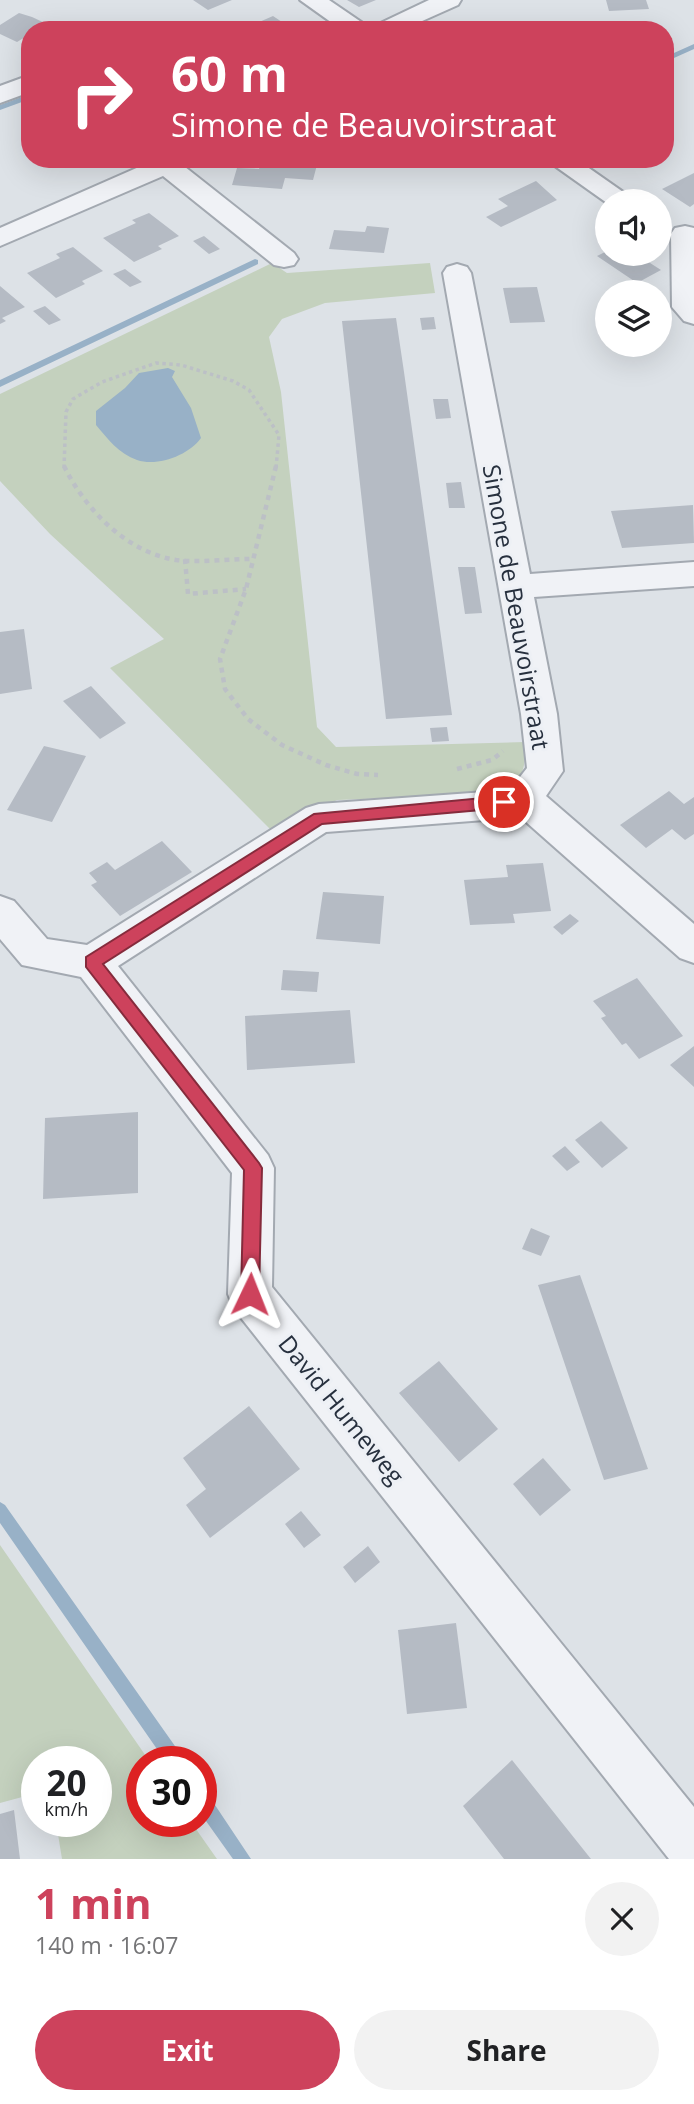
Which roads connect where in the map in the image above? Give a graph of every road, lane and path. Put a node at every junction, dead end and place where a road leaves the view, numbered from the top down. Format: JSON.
{"nodes":[{"id":1,"x":312,"y":0,"type":"edge"},
{"id":2,"x":449,"y":0,"type":"edge"},
{"id":3,"x":345,"y":21,"type":"edge"},
{"id":4,"x":402,"y":21,"type":"edge"},
{"id":5,"x":21,"y":87,"type":"edge"},
{"id":6,"x":0,"y":95,"type":"edge"},
{"id":7,"x":149,"y":168,"type":"edge"},
{"id":8,"x":170,"y":168,"type":"edge"},
{"id":9,"x":572,"y":168,"type":"edge"},
{"id":10,"x":604,"y":189,"type":"edge"},
{"id":11,"x":680,"y":231,"type":"edge"},
{"id":12,"x":0,"y":237,"type":"edge"},
{"id":13,"x":284,"y":259,"type":"dead end"},
{"id":14,"x":457,"y":273,"type":"dead end"},
{"id":15,"x":694,"y":315,"type":"edge"},
{"id":16,"x":185,"y":559,"type":"junction"},
{"id":17,"x":252,"y":559,"type":"junction"},
{"id":18,"x":694,"y":574,"type":"edge"},
{"id":19,"x":516,"y":587,"type":"junction"},
{"id":20,"x":246,"y":589,"type":"junction"},
{"id":21,"x":541,"y":730,"type":"junction"},
{"id":22,"x":447,"y":769,"type":"dead end"},
{"id":23,"x":383,"y":775,"type":"dead end"},
{"id":24,"x":524,"y":798,"type":"junction"},
{"id":25,"x":0,"y":912,"type":"edge"},
{"id":26,"x":694,"y":947,"type":"edge"},
{"id":27,"x":92,"y":962,"type":"junction"},
{"id":28,"x":694,"y":1849,"type":"edge"}],
"edges":[{"from":1,"to":3,"type":"street"},
{"from":2,"to":4,"type":"street"},
{"from":5,"to":6,"type":"street"},
{"from":7,"to":12,"type":"street"},
{"from":8,"to":13,"type":"street"},
{"from":9,"to":10,"type":"street"},
{"from":11,"to":15,"type":"street"},
{"from":14,"to":19,"type":"street","name":"Simone de Beauvoirstraat"},
{"from":16,"to":17,"type":"path"},
{"from":16,"to":17,"type":"path"},
{"from":16,"to":20,"type":"path"},
{"from":17,"to":20,"type":"path"},
{"from":18,"to":19,"type":"street"},
{"from":19,"to":21,"type":"street","name":"Simone de Beauvoirstraat"},
{"from":20,"to":23,"type":"path"},
{"from":21,"to":22,"type":"path"},
{"from":21,"to":24,"type":"street","name":"Simone de Beauvoirstraat"},
{"from":24,"to":26,"type":"street"},
{"from":24,"to":27,"type":"street"},
{"from":25,"to":27,"type":"street"},
{"from":27,"to":28,"type":"street","name":"David Humeweg"}]}
